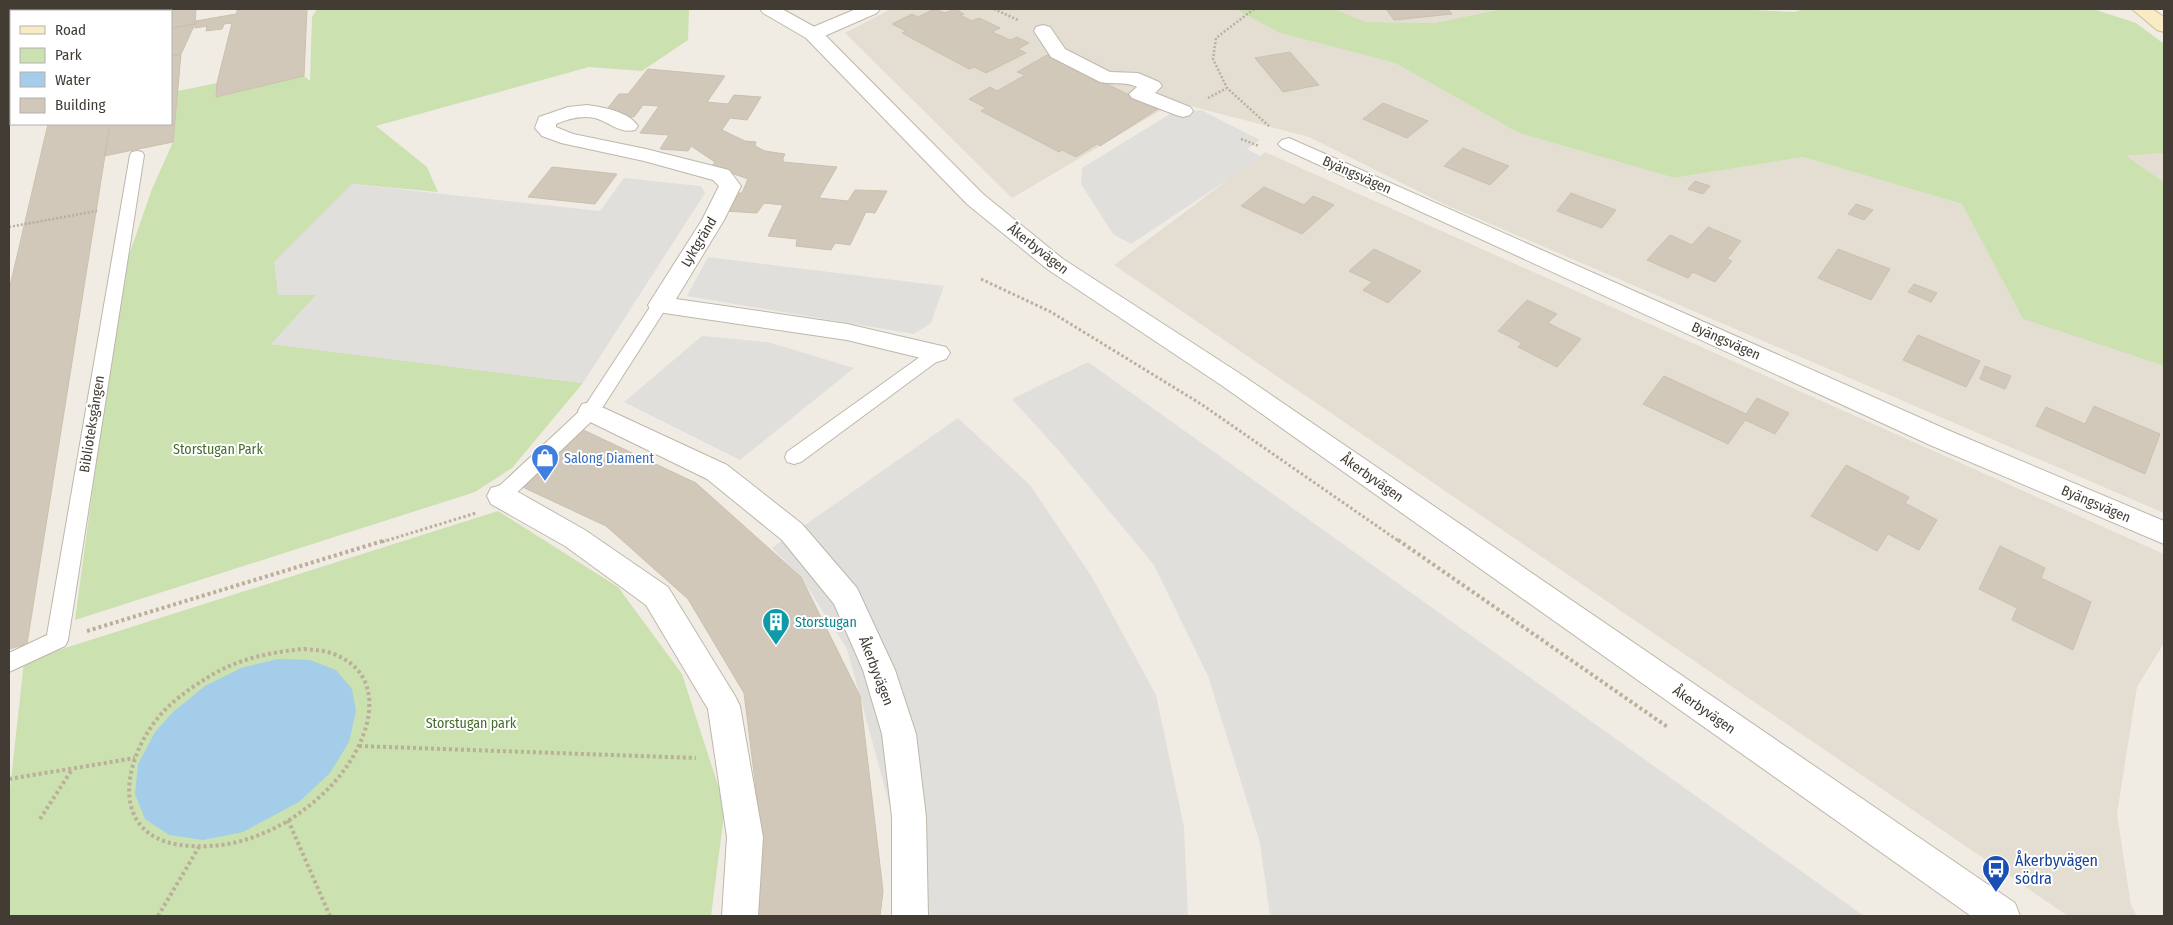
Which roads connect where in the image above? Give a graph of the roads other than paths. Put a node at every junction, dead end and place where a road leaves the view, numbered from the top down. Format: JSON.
{"nodes":[{"id":1,"x":770,"y":9,"type":"edge"},
{"id":2,"x":871,"y":9,"type":"edge"},
{"id":3,"x":2141,"y":9,"type":"edge"},
{"id":4,"x":2164,"y":26,"type":"edge"},
{"id":5,"x":1043,"y":30,"type":"dead end"},
{"id":6,"x":813,"y":34,"type":"junction"},
{"id":7,"x":1183,"y":111,"type":"dead end"},
{"id":8,"x":628,"y":126,"type":"dead end"},
{"id":9,"x":1289,"y":144,"type":"road end"},
{"id":10,"x":137,"y":155,"type":"dead end"},
{"id":11,"x":660,"y":305,"type":"junction"},
{"id":12,"x":937,"y":353,"type":"joint"},
{"id":13,"x":591,"y":411,"type":"junction"},
{"id":14,"x":794,"y":458,"type":"dead end"},
{"id":15,"x":501,"y":496,"type":"joint"},
{"id":16,"x":2164,"y":533,"type":"edge"},
{"id":17,"x":9,"y":663,"type":"edge"},
{"id":18,"x":740,"y":916,"type":"edge"},
{"id":19,"x":910,"y":916,"type":"edge"},
{"id":20,"x":2002,"y":916,"type":"edge"}],
"edges":[{"from":1,"to":6,"type":"street","name":"Åkerbyvägen"},
{"from":2,"to":6,"type":"street"},
{"from":3,"to":4,"type":"main road"},
{"from":5,"to":7,"type":"street"},
{"from":6,"to":20,"type":"street","name":"Åkerbyvägen"},
{"from":8,"to":11,"type":"street","name":"Lyktgränd"},
{"from":9,"to":16,"type":"street","name":"Byängsvägen"},
{"from":10,"to":17,"type":"lane","name":"Biblioteksgången"},
{"from":11,"to":12,"type":"street"},
{"from":11,"to":13,"type":"lane"},
{"from":12,"to":14,"type":"lane"},
{"from":13,"to":15,"type":"lane"},
{"from":13,"to":19,"type":"street","name":"Åkerbyvägen"},
{"from":15,"to":18,"type":"street"}]}
